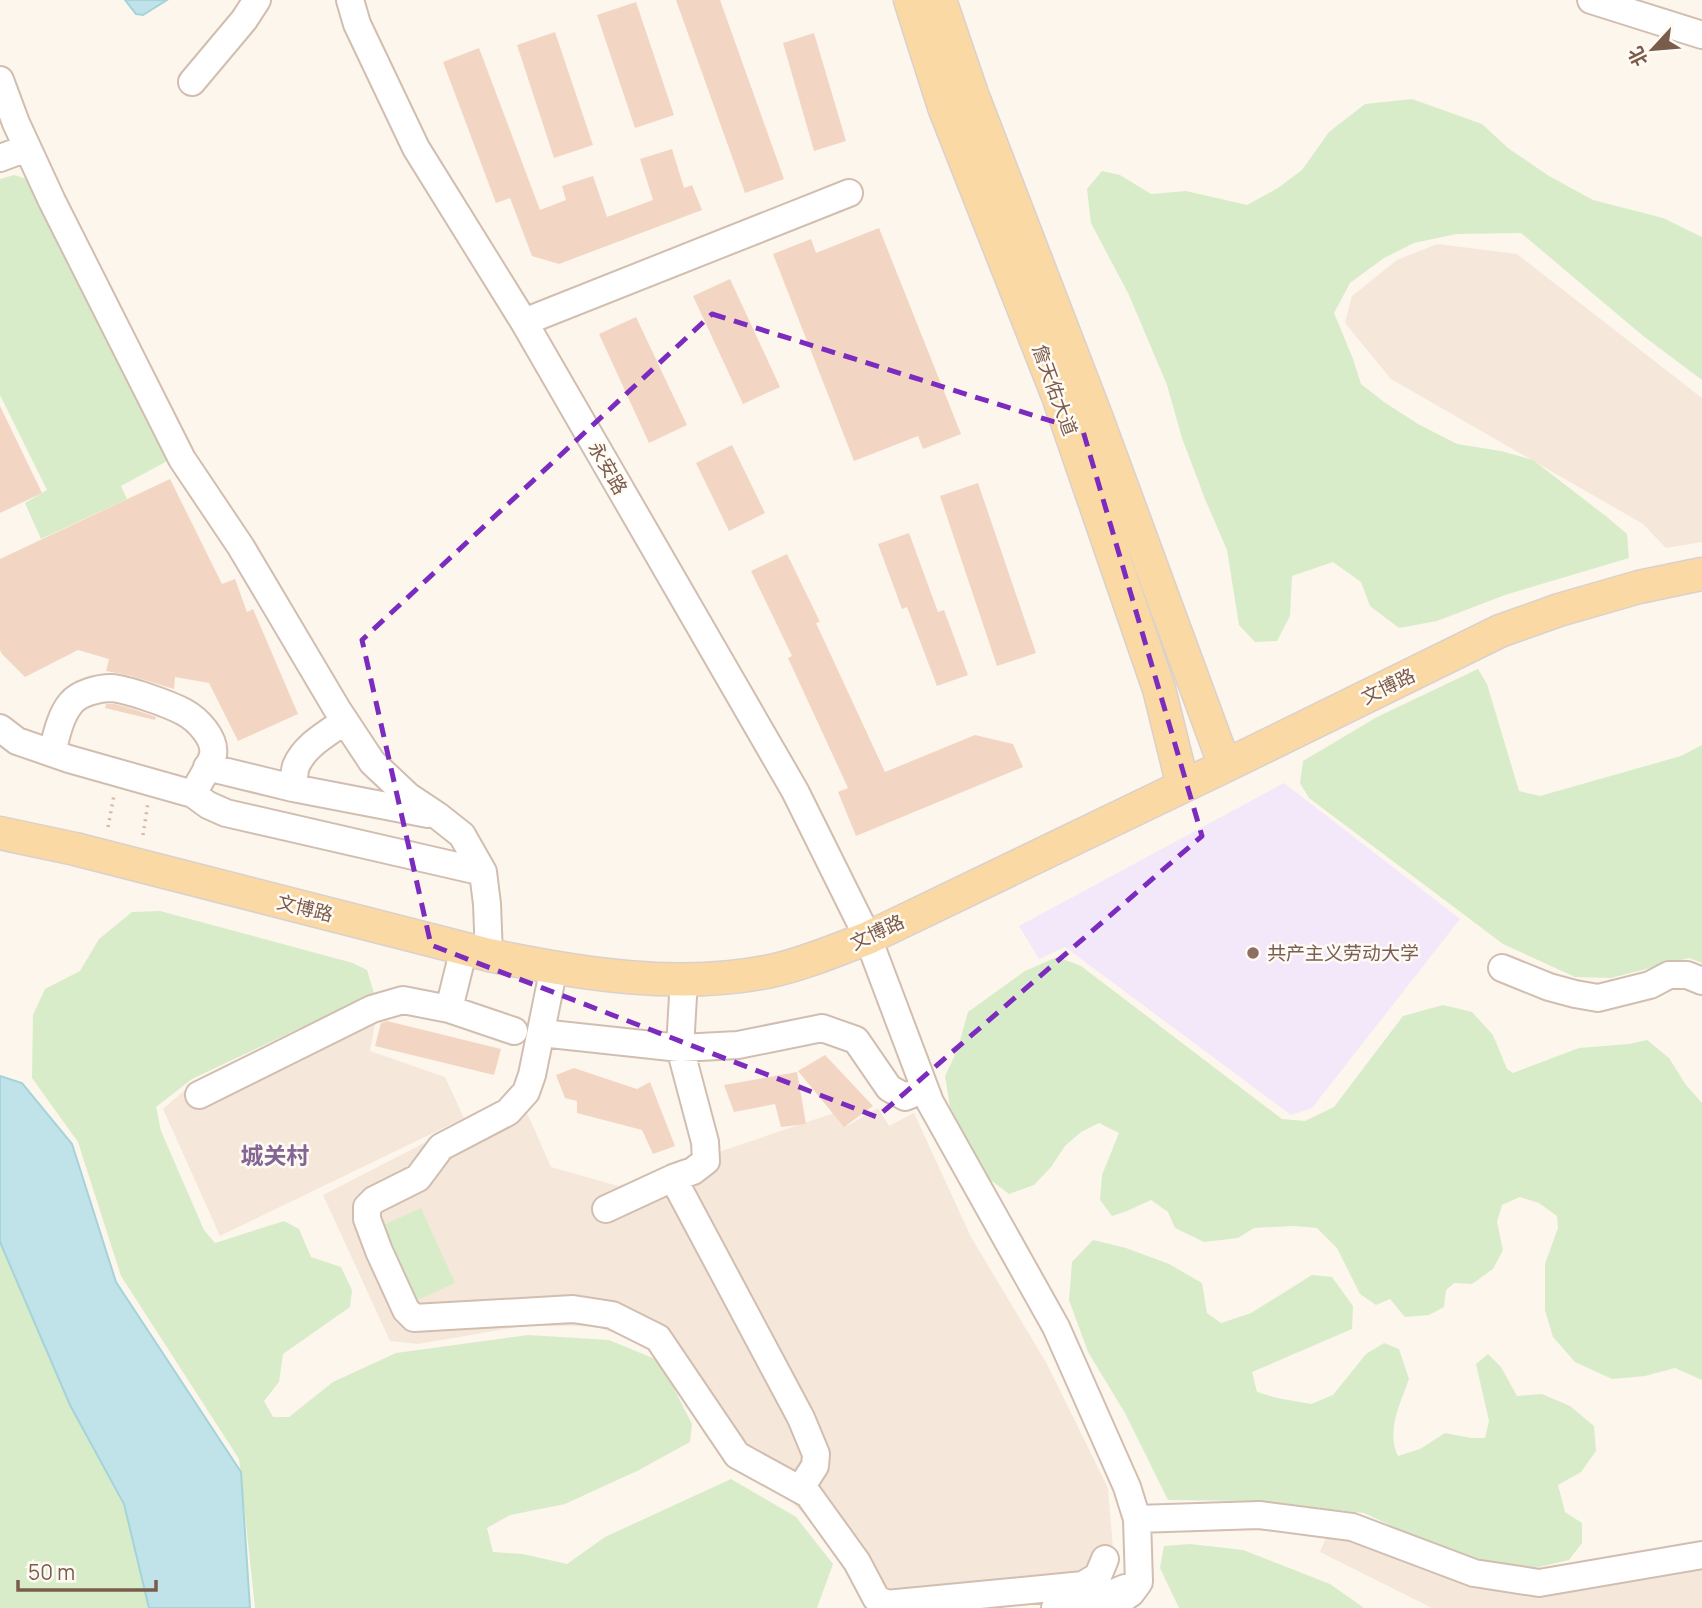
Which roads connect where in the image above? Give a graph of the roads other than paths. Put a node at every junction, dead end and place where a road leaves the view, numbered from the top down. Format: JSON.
{"nodes":[{"id":1,"x":257,"y":0,"type":"edge"},
{"id":2,"x":349,"y":0,"type":"edge"},
{"id":3,"x":911,"y":0,"type":"edge"},
{"id":4,"x":940,"y":0,"type":"edge"},
{"id":5,"x":1591,"y":0,"type":"edge"},
{"id":6,"x":1702,"y":35,"type":"edge"},
{"id":7,"x":192,"y":82,"type":"dead end"},
{"id":8,"x":1,"y":86,"type":"edge"},
{"id":9,"x":27,"y":148,"type":"junction"},
{"id":10,"x":0,"y":158,"type":"edge"},
{"id":11,"x":849,"y":193,"type":"dead end"},
{"id":12,"x":524,"y":323,"type":"junction"},
{"id":13,"x":1702,"y":574,"type":"edge"},
{"id":14,"x":345,"y":721,"type":"junction"},
{"id":15,"x":0,"y":727,"type":"edge"},
{"id":16,"x":52,"y":753,"type":"junction"},
{"id":17,"x":207,"y":766,"type":"junction"},
{"id":18,"x":1225,"y":766,"type":"junction"},
{"id":19,"x":1183,"y":786,"type":"junction"},
{"id":20,"x":293,"y":788,"type":"junction"},
{"id":21,"x":193,"y":794,"type":"junction"},
{"id":22,"x":438,"y":816,"type":"junction"},
{"id":23,"x":0,"y":833,"type":"edge"},
{"id":24,"x":483,"y":872,"type":"junction"},
{"id":25,"x":867,"y":937,"type":"junction"},
{"id":26,"x":476,"y":952,"type":"junction"},
{"id":27,"x":554,"y":967,"type":"junction"},
{"id":28,"x":1502,"y":968,"type":"dead end"},
{"id":29,"x":684,"y":979,"type":"junction"},
{"id":30,"x":1702,"y":981,"type":"edge"},
{"id":31,"x":449,"y":1009,"type":"junction"},
{"id":32,"x":514,"y":1031,"type":"dead end"},
{"id":33,"x":541,"y":1033,"type":"junction"},
{"id":34,"x":680,"y":1048,"type":"junction"},
{"id":35,"x":925,"y":1089,"type":"junction"},
{"id":36,"x":199,"y":1095,"type":"dead end"},
{"id":37,"x":673,"y":1178,"type":"junction"},
{"id":38,"x":606,"y":1209,"type":"dead end"},
{"id":39,"x":800,"y":1489,"type":"junction"},
{"id":40,"x":1137,"y":1519,"type":"junction"},
{"id":41,"x":1702,"y":1555,"type":"edge"},
{"id":42,"x":1105,"y":1559,"type":"dead end"},
{"id":43,"x":1139,"y":1582,"type":"junction"},
{"id":44,"x":1055,"y":1608,"type":"edge"},
{"id":45,"x":1109,"y":1608,"type":"edge"}],
"edges":[{"from":1,"to":7,"type":"street"},
{"from":2,"to":12,"type":"street","name":"永安路"},
{"from":3,"to":19,"type":"main road","name":"詹天佑大道"},
{"from":4,"to":18,"type":"main road","name":"詹天佑大道"},
{"from":5,"to":6,"type":"street"},
{"from":8,"to":9,"type":"street"},
{"from":9,"to":10,"type":"street"},
{"from":9,"to":14,"type":"street"},
{"from":11,"to":12,"type":"street"},
{"from":12,"to":25,"type":"street","name":"永安路"},
{"from":13,"to":18,"type":"main road","name":"文博路"},
{"from":14,"to":20,"type":"street"},
{"from":14,"to":22,"type":"street"},
{"from":15,"to":16,"type":"street"},
{"from":16,"to":17,"type":"street"},
{"from":16,"to":21,"type":"street"},
{"from":17,"to":20,"type":"street"},
{"from":17,"to":21,"type":"street"},
{"from":18,"to":19,"type":"main road","name":"文博路"},
{"from":19,"to":25,"type":"main road","name":"文博路"},
{"from":20,"to":22,"type":"street"},
{"from":21,"to":24,"type":"street"},
{"from":22,"to":24,"type":"street"},
{"from":23,"to":26,"type":"main road","name":"文博路"},
{"from":24,"to":26,"type":"street"},
{"from":25,"to":29,"type":"main road","name":"文博路"},
{"from":25,"to":35,"type":"street","name":"永安路"},
{"from":26,"to":27,"type":"main road","name":"文博路"},
{"from":26,"to":31,"type":"street"},
{"from":27,"to":29,"type":"main road","name":"文博路"},
{"from":27,"to":33,"type":"street"},
{"from":28,"to":30,"type":"street"},
{"from":29,"to":34,"type":"street"},
{"from":31,"to":32,"type":"street"},
{"from":31,"to":36,"type":"street"},
{"from":33,"to":34,"type":"street"},
{"from":33,"to":39,"type":"street"},
{"from":34,"to":35,"type":"street"},
{"from":34,"to":37,"type":"street"},
{"from":35,"to":40,"type":"street","name":"永安路"},
{"from":37,"to":38,"type":"street"},
{"from":37,"to":39,"type":"street"},
{"from":39,"to":42,"type":"street"},
{"from":40,"to":41,"type":"street"},
{"from":40,"to":43,"type":"street","name":"永安路"},
{"from":43,"to":44,"type":"street"},
{"from":43,"to":45,"type":"street"}]}
